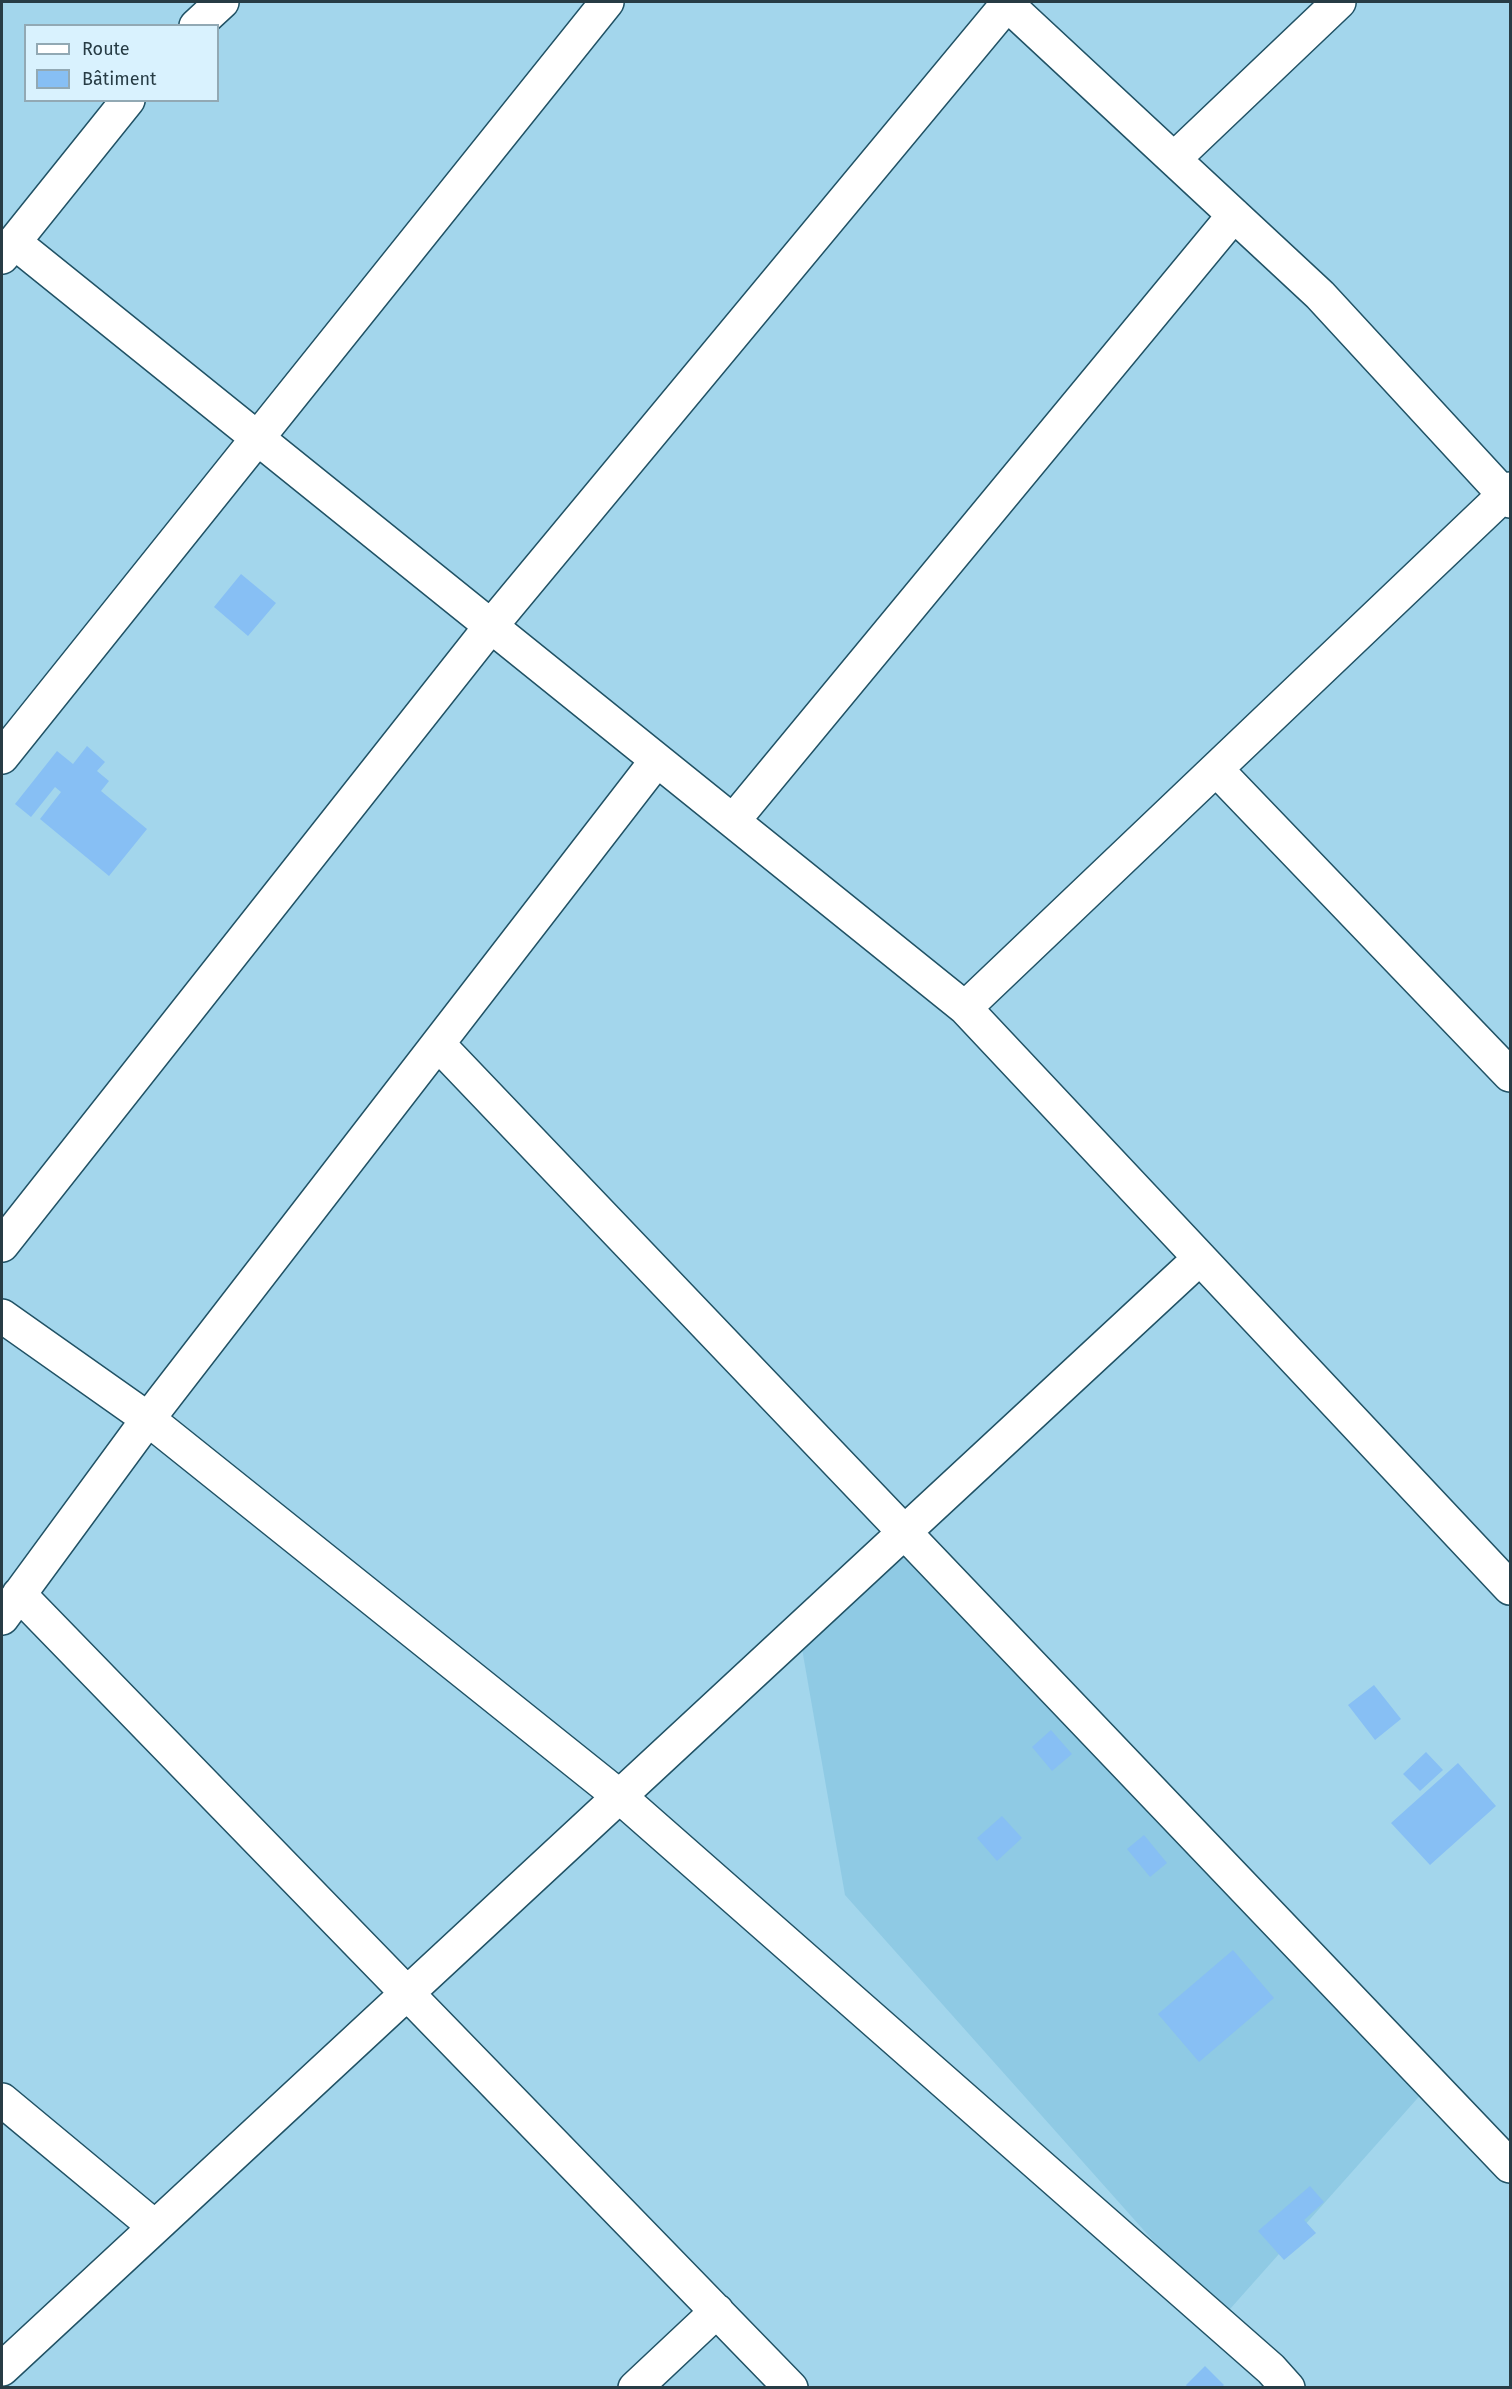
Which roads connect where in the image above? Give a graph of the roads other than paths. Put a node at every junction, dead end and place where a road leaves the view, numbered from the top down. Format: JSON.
{"nodes":[{"id":1,"x":222,"y":2,"type":"edge"},
{"id":2,"x":607,"y":2,"type":"edge"},
{"id":3,"x":1339,"y":2,"type":"edge"},
{"id":4,"x":1008,"y":3,"type":"edge"},
{"id":5,"x":198,"y":24,"type":"edge"},
{"id":6,"x":126,"y":102,"type":"edge"},
{"id":7,"x":1174,"y":159,"type":"junction"},
{"id":8,"x":1234,"y":215,"type":"junction"},
{"id":9,"x":8,"y":249,"type":"edge"},
{"id":10,"x":258,"y":438,"type":"junction"},
{"id":11,"x":1509,"y":494,"type":"edge"},
{"id":12,"x":491,"y":626,"type":"junction"},
{"id":13,"x":2,"y":757,"type":"edge"},
{"id":14,"x":657,"y":760,"type":"junction"},
{"id":15,"x":1216,"y":769,"type":"junction"},
{"id":16,"x":733,"y":821,"type":"junction"},
{"id":17,"x":965,"y":1008,"type":"junction"},
{"id":18,"x":438,"y":1044,"type":"junction"},
{"id":19,"x":1510,"y":1076,"type":"edge"},
{"id":20,"x":2,"y":1245,"type":"edge"},
{"id":21,"x":1200,"y":1258,"type":"junction"},
{"id":22,"x":2,"y":1316,"type":"edge"},
{"id":23,"x":148,"y":1419,"type":"junction"},
{"id":24,"x":904,"y":1532,"type":"junction"},
{"id":25,"x":1510,"y":1588,"type":"edge"},
{"id":26,"x":10,"y":1606,"type":"edge"},
{"id":27,"x":619,"y":1796,"type":"junction"},
{"id":28,"x":407,"y":1993,"type":"junction"},
{"id":29,"x":2,"y":2100,"type":"edge"},
{"id":30,"x":1510,"y":2166,"type":"edge"},
{"id":31,"x":154,"y":2227,"type":"junction"},
{"id":32,"x":717,"y":2311,"type":"junction"},
{"id":33,"x":2,"y":2369,"type":"edge"},
{"id":34,"x":635,"y":2388,"type":"edge"},
{"id":35,"x":791,"y":2388,"type":"edge"},
{"id":36,"x":1288,"y":2388,"type":"edge"}],
"edges":[{"from":1,"to":5,"type":"street"},
{"from":2,"to":10,"type":"street"},
{"from":3,"to":7,"type":"street"},
{"from":4,"to":7,"type":"street"},
{"from":4,"to":12,"type":"street"},
{"from":6,"to":9,"type":"street"},
{"from":7,"to":8,"type":"street"},
{"from":8,"to":11,"type":"street"},
{"from":8,"to":16,"type":"street"},
{"from":9,"to":10,"type":"street"},
{"from":10,"to":12,"type":"street"},
{"from":10,"to":13,"type":"street"},
{"from":11,"to":15,"type":"street"},
{"from":12,"to":14,"type":"street"},
{"from":12,"to":20,"type":"street"},
{"from":14,"to":16,"type":"street"},
{"from":14,"to":18,"type":"street"},
{"from":15,"to":17,"type":"street"},
{"from":15,"to":19,"type":"street"},
{"from":16,"to":17,"type":"street"},
{"from":17,"to":21,"type":"street"},
{"from":18,"to":23,"type":"street"},
{"from":18,"to":24,"type":"street"},
{"from":21,"to":24,"type":"street"},
{"from":21,"to":25,"type":"street"},
{"from":22,"to":23,"type":"street"},
{"from":23,"to":26,"type":"street"},
{"from":23,"to":27,"type":"street"},
{"from":24,"to":27,"type":"street"},
{"from":24,"to":30,"type":"street"},
{"from":26,"to":28,"type":"street"},
{"from":27,"to":28,"type":"street"},
{"from":27,"to":36,"type":"street"},
{"from":28,"to":31,"type":"street"},
{"from":28,"to":32,"type":"street"},
{"from":29,"to":31,"type":"street"},
{"from":31,"to":33,"type":"street"},
{"from":32,"to":34,"type":"street"},
{"from":32,"to":35,"type":"street"}]}
